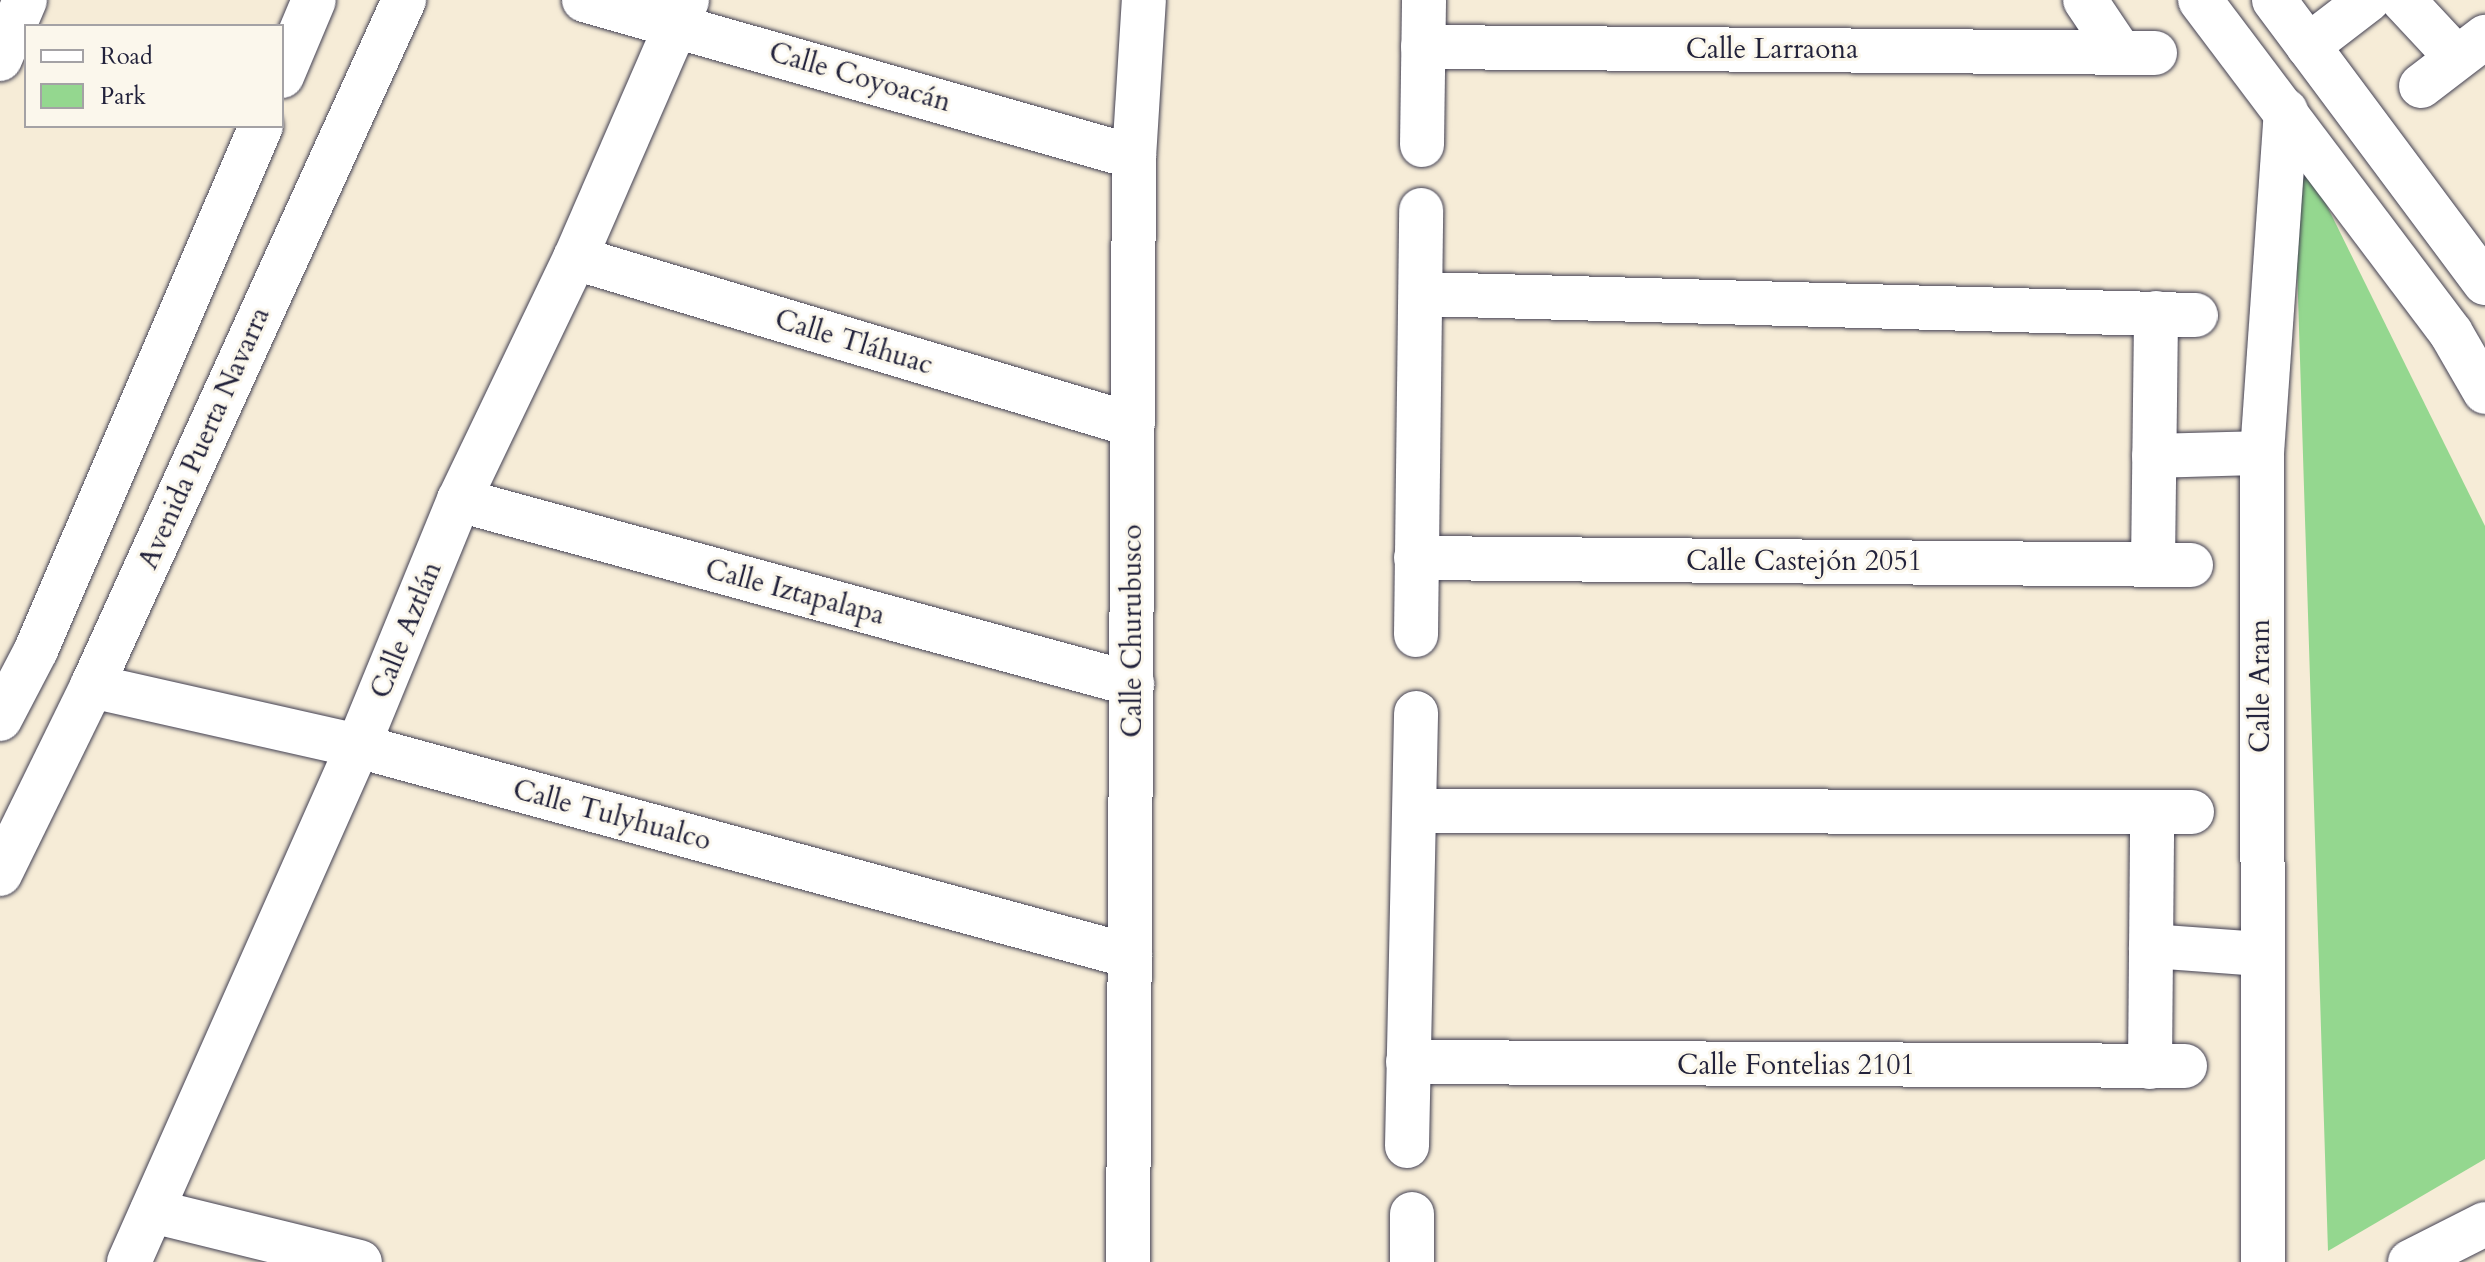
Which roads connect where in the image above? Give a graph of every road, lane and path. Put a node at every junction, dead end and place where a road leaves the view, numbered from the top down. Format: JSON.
{"nodes":[{"id":1,"x":25,"y":0,"type":"edge"},
{"id":2,"x":404,"y":0,"type":"edge"},
{"id":3,"x":584,"y":0,"type":"edge"},
{"id":4,"x":1144,"y":0,"type":"edge"},
{"id":5,"x":1424,"y":0,"type":"edge"},
{"id":6,"x":2085,"y":0,"type":"edge"},
{"id":7,"x":2200,"y":0,"type":"edge"},
{"id":8,"x":2274,"y":0,"type":"edge"},
{"id":9,"x":2368,"y":0,"type":"edge"},
{"id":10,"x":2403,"y":0,"type":"edge"},
{"id":11,"x":307,"y":3,"type":"edge"},
{"id":12,"x":682,"y":12,"type":"edge"},
{"id":13,"x":2308,"y":46,"type":"junction"},
{"id":14,"x":1423,"y":47,"type":"junction"},
{"id":15,"x":2471,"y":48,"type":"edge"},
{"id":16,"x":0,"y":59,"type":"edge"},
{"id":17,"x":284,"y":70,"type":"edge"},
{"id":18,"x":2421,"y":86,"type":"dead end"},
{"id":19,"x":2286,"y":111,"type":"junction"},
{"id":20,"x":260,"y":128,"type":"edge"},
{"id":21,"x":1422,"y":145,"type":"dead end"},
{"id":22,"x":1134,"y":157,"type":"junction"},
{"id":23,"x":1421,"y":210,"type":"dead end"},
{"id":24,"x":575,"y":258,"type":"junction"},
{"id":25,"x":2485,"y":283,"type":"edge"},
{"id":26,"x":1423,"y":294,"type":"junction"},
{"id":27,"x":2485,"y":392,"type":"edge"},
{"id":28,"x":1133,"y":425,"type":"junction"},
{"id":29,"x":2262,"y":453,"type":"junction"},
{"id":30,"x":2154,"y":456,"type":"junction"},
{"id":31,"x":459,"y":500,"type":"junction"},
{"id":32,"x":1416,"y":558,"type":"junction"},
{"id":33,"x":1416,"y":635,"type":"dead end"},
{"id":34,"x":1132,"y":684,"type":"junction"},
{"id":35,"x":92,"y":686,"type":"junction"},
{"id":36,"x":1416,"y":713,"type":"dead end"},
{"id":37,"x":0,"y":719,"type":"edge"},
{"id":38,"x":358,"y":746,"type":"junction"},
{"id":39,"x":1416,"y":811,"type":"junction"},
{"id":40,"x":0,"y":874,"type":"edge"},
{"id":41,"x":2151,"y":946,"type":"junction"},
{"id":42,"x":2259,"y":954,"type":"junction"},
{"id":43,"x":1130,"y":956,"type":"junction"},
{"id":44,"x":1408,"y":1062,"type":"junction"},
{"id":45,"x":1407,"y":1146,"type":"dead end"},
{"id":46,"x":152,"y":1211,"type":"junction"},
{"id":47,"x":1412,"y":1214,"type":"dead end"},
{"id":48,"x":2485,"y":1224,"type":"edge"},
{"id":49,"x":129,"y":1262,"type":"edge"},
{"id":50,"x":360,"y":1262,"type":"edge"},
{"id":51,"x":1128,"y":1262,"type":"edge"},
{"id":52,"x":1412,"y":1262,"type":"edge"},
{"id":53,"x":2263,"y":1262,"type":"edge"},
{"id":54,"x":2410,"y":1262,"type":"edge"}],
"edges":[{"from":1,"to":16,"type":"street"},
{"from":2,"to":35,"type":"street","name":"Avenida Puerta Navarra"},
{"from":3,"to":12,"type":"street","name":"Calle Coyoacán"},
{"from":4,"to":22,"type":"street","name":"Calle Churubusco"},
{"from":5,"to":14,"type":"street"},
{"from":6,"to":14,"type":"street","name":"Calle Larraona"},
{"from":7,"to":19,"type":"street"},
{"from":8,"to":13,"type":"street"},
{"from":9,"to":13,"type":"street"},
{"from":10,"to":15,"type":"street"},
{"from":11,"to":17,"type":"street"},
{"from":12,"to":22,"type":"street","name":"Calle Coyoacán"},
{"from":12,"to":24,"type":"street","name":"Calle Aztlán"},
{"from":13,"to":25,"type":"street"},
{"from":14,"to":21,"type":"street"},
{"from":15,"to":18,"type":"street"},
{"from":19,"to":27,"type":"street"},
{"from":19,"to":29,"type":"street","name":"Calle Aram"},
{"from":20,"to":37,"type":"street"},
{"from":22,"to":28,"type":"street","name":"Calle Churubusco"},
{"from":23,"to":26,"type":"street"},
{"from":24,"to":28,"type":"street","name":"Calle Tláhuac"},
{"from":24,"to":31,"type":"street","name":"Calle Aztlán"},
{"from":26,"to":30,"type":"street"},
{"from":26,"to":32,"type":"street"},
{"from":28,"to":34,"type":"street","name":"Calle Churubusco"},
{"from":29,"to":30,"type":"street"},
{"from":29,"to":42,"type":"street","name":"Calle Aram"},
{"from":30,"to":32,"type":"street","name":"Calle Castejón 2051"},
{"from":31,"to":34,"type":"street","name":"Calle Iztapalapa"},
{"from":31,"to":38,"type":"street","name":"Calle Aztlán"},
{"from":32,"to":33,"type":"street"},
{"from":34,"to":43,"type":"street","name":"Calle Churubusco"},
{"from":35,"to":38,"type":"street","name":"Calle Tulyhualco"},
{"from":35,"to":40,"type":"street","name":"Avenida Puerta Navarra"},
{"from":36,"to":39,"type":"street"},
{"from":38,"to":43,"type":"street","name":"Calle Tulyhualco"},
{"from":38,"to":46,"type":"street","name":"Calle Aztlán"},
{"from":39,"to":41,"type":"street"},
{"from":39,"to":44,"type":"street"},
{"from":41,"to":42,"type":"street"},
{"from":41,"to":44,"type":"street","name":"Calle Fontelias 2101"},
{"from":42,"to":53,"type":"street","name":"Calle Aram"},
{"from":43,"to":51,"type":"street","name":"Calle Churubusco"},
{"from":44,"to":45,"type":"street"},
{"from":46,"to":49,"type":"street","name":"Calle Aztlán"},
{"from":46,"to":50,"type":"street"},
{"from":47,"to":52,"type":"street"},
{"from":48,"to":54,"type":"street"}]}
